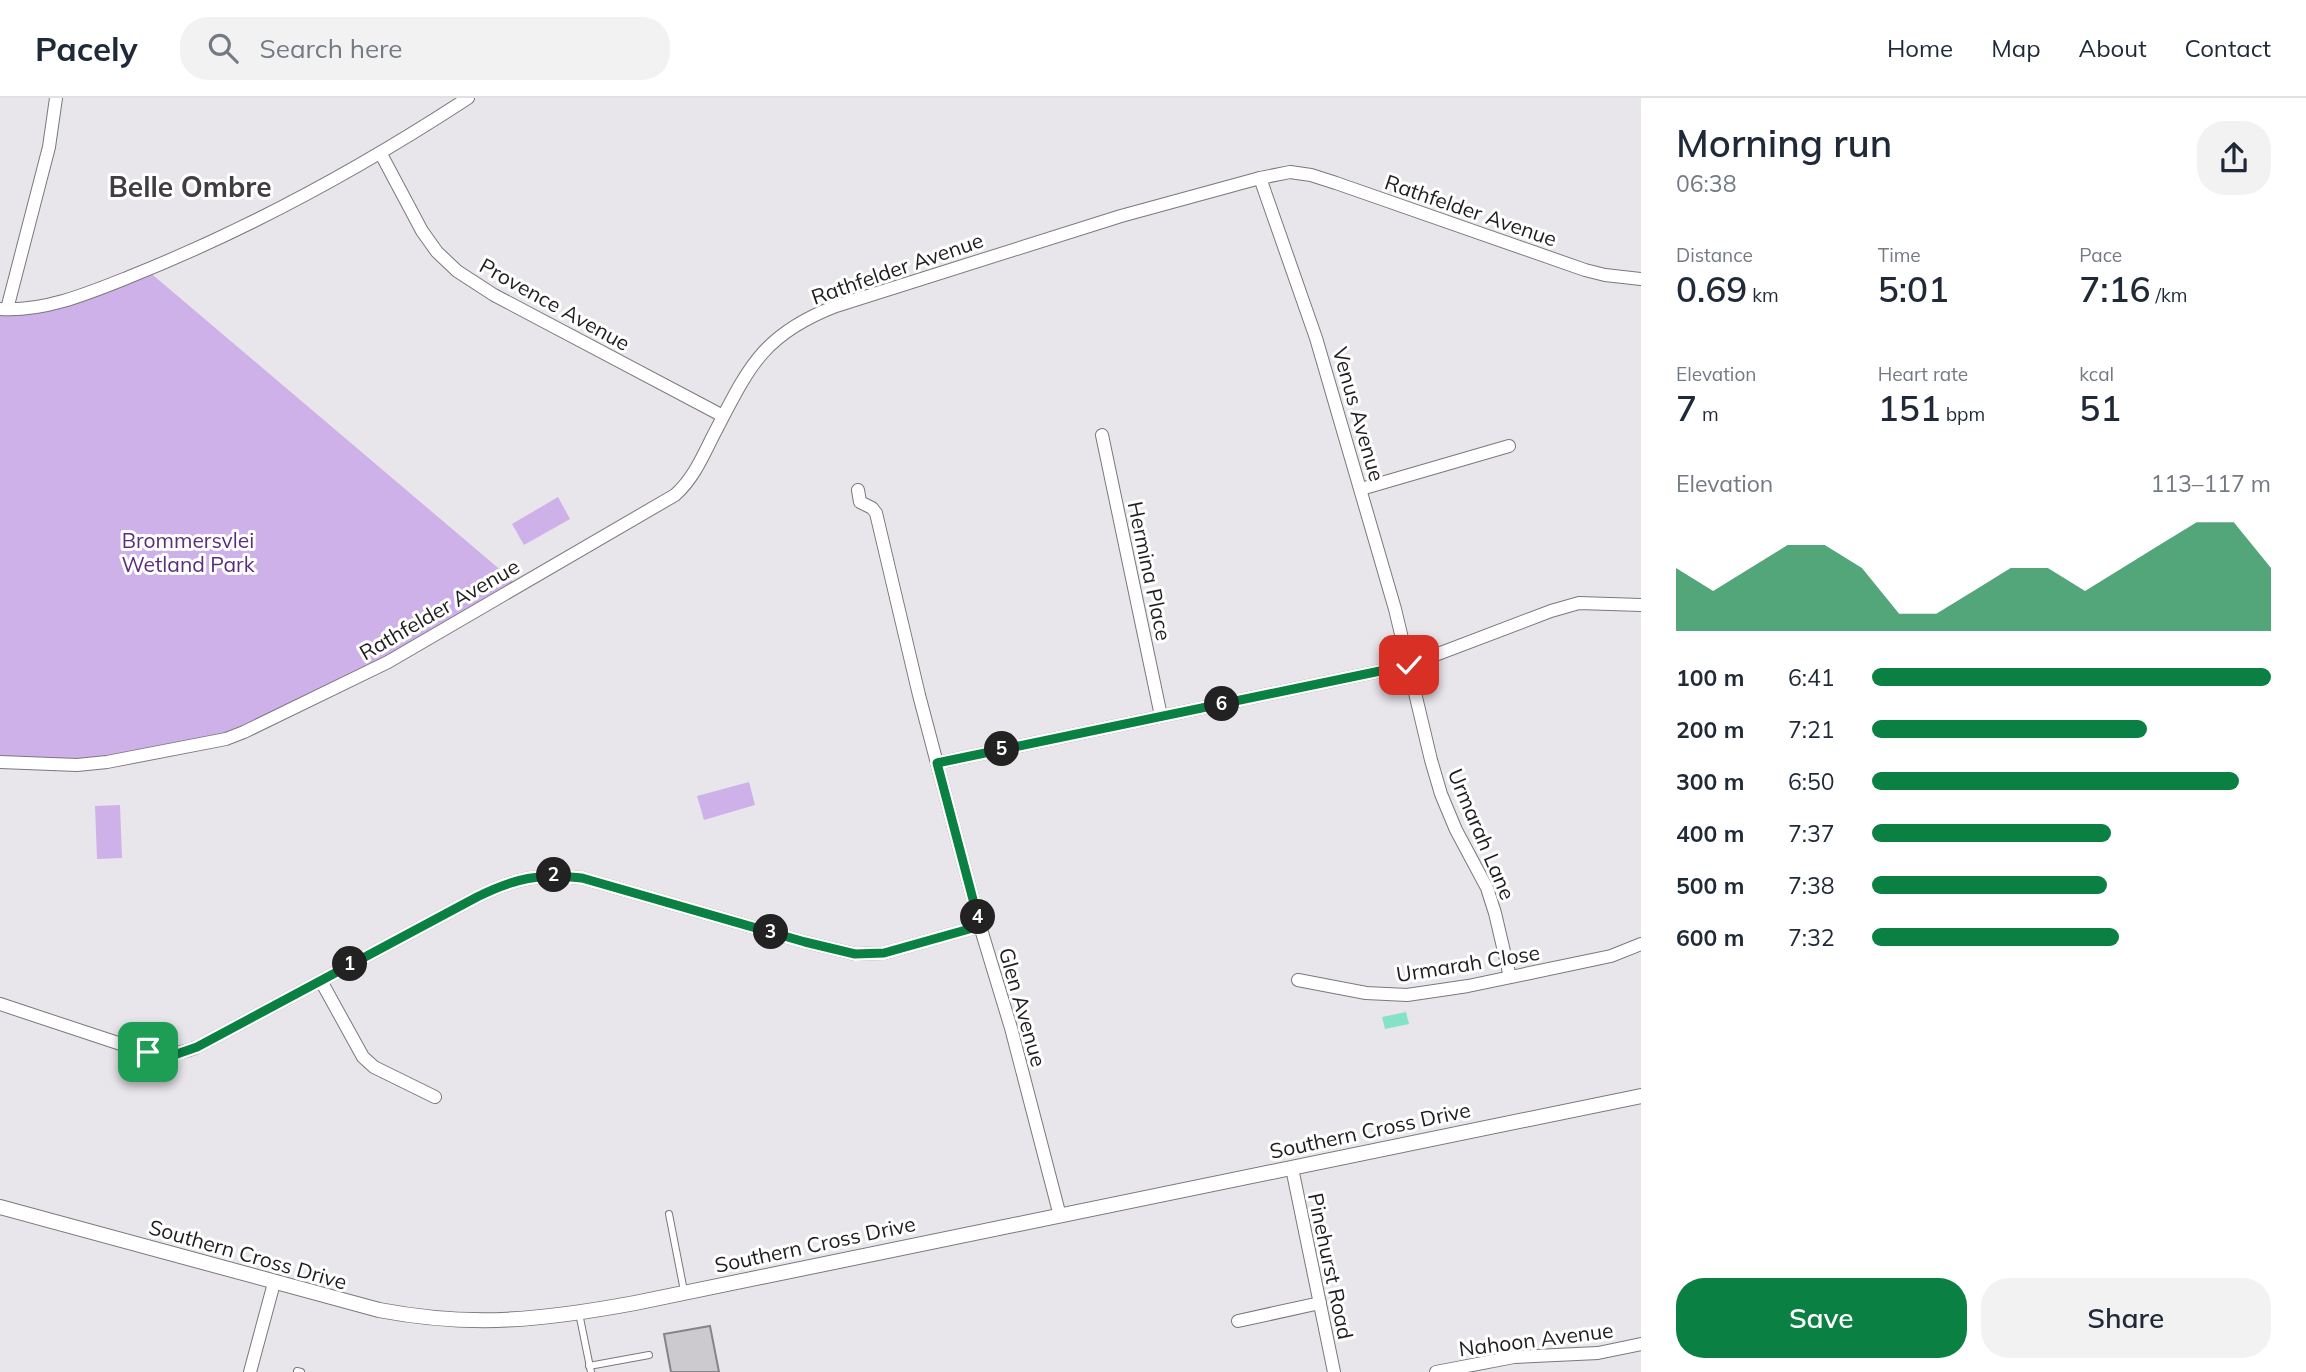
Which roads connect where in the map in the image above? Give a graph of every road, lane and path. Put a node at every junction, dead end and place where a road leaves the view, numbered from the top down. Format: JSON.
{"nodes":[{"id":1,"x":57,"y":98,"type":"edge"},
{"id":2,"x":468,"y":98,"type":"edge"},
{"id":3,"x":381,"y":154,"type":"junction"},
{"id":4,"x":1260,"y":178,"type":"junction"},
{"id":5,"x":1641,"y":279,"type":"edge"},
{"id":6,"x":4,"y":309,"type":"edge"},
{"id":7,"x":723,"y":416,"type":"junction"},
{"id":8,"x":1102,"y":435,"type":"dead end"},
{"id":9,"x":1509,"y":446,"type":"dead end"},
{"id":10,"x":1361,"y":489,"type":"junction"},
{"id":11,"x":858,"y":490,"type":"dead end"},
{"id":12,"x":1641,"y":605,"type":"edge"},
{"id":13,"x":1409,"y":665,"type":"junction"},
{"id":14,"x":1161,"y":716,"type":"junction"},
{"id":15,"x":0,"y":762,"type":"edge"},
{"id":16,"x":937,"y":763,"type":"junction"},
{"id":17,"x":980,"y":926,"type":"junction"},
{"id":18,"x":1641,"y":944,"type":"edge"},
{"id":19,"x":1510,"y":977,"type":"junction"},
{"id":20,"x":1298,"y":980,"type":"dead end"},
{"id":21,"x":321,"y":981,"type":"junction"},
{"id":22,"x":0,"y":1004,"type":"edge"},
{"id":23,"x":1641,"y":1096,"type":"edge"},
{"id":24,"x":435,"y":1097,"type":"dead end"},
{"id":25,"x":1292,"y":1168,"type":"junction"},
{"id":26,"x":0,"y":1207,"type":"edge"},
{"id":27,"x":670,"y":1214,"type":"dead end"},
{"id":28,"x":1060,"y":1216,"type":"junction"},
{"id":29,"x":274,"y":1283,"type":"junction"},
{"id":30,"x":684,"y":1293,"type":"junction"},
{"id":31,"x":1320,"y":1303,"type":"junction"},
{"id":32,"x":579,"y":1313,"type":"junction"},
{"id":33,"x":1238,"y":1321,"type":"dead end"},
{"id":34,"x":1641,"y":1344,"type":"edge"},
{"id":35,"x":649,"y":1355,"type":"dead end"},
{"id":36,"x":590,"y":1369,"type":"edge"},
{"id":37,"x":250,"y":1372,"type":"edge"},
{"id":38,"x":1334,"y":1372,"type":"edge"},
{"id":39,"x":1436,"y":1372,"type":"edge"}],
"edges":[{"from":1,"to":6,"type":"street"},
{"from":2,"to":3,"type":"street"},
{"from":3,"to":6,"type":"street"},
{"from":3,"to":7,"type":"street","name":"Provence Avenue"},
{"from":4,"to":5,"type":"street","name":"Rathfelder Avenue"},
{"from":4,"to":7,"type":"street","name":"Rathfelder Avenue"},
{"from":4,"to":10,"type":"street","name":"Venus Avenue"},
{"from":7,"to":15,"type":"street","name":"Rathfelder Avenue"},
{"from":8,"to":14,"type":"street","name":"Hermina Place"},
{"from":9,"to":10,"type":"street"},
{"from":10,"to":13,"type":"street","name":"Venus Avenue"},
{"from":11,"to":16,"type":"street","name":"Glen Avenue"},
{"from":12,"to":13,"type":"street"},
{"from":13,"to":14,"type":"street"},
{"from":13,"to":19,"type":"street","name":"Urmarah Lane"},
{"from":14,"to":16,"type":"street"},
{"from":16,"to":17,"type":"street","name":"Glen Avenue"},
{"from":17,"to":21,"type":"street"},
{"from":17,"to":28,"type":"street","name":"Glen Avenue"},
{"from":18,"to":19,"type":"street","name":"Urmarah Close"},
{"from":19,"to":20,"type":"street","name":"Urmarah Close"},
{"from":21,"to":22,"type":"street"},
{"from":21,"to":24,"type":"street"},
{"from":23,"to":25,"type":"street","name":"Southern Cross Drive"},
{"from":25,"to":28,"type":"street","name":"Southern Cross Drive"},
{"from":25,"to":31,"type":"street","name":"Pinehurst Road"},
{"from":26,"to":29,"type":"street","name":"Southern Cross Drive"},
{"from":27,"to":30,"type":"lane"},
{"from":28,"to":30,"type":"street","name":"Southern Cross Drive"},
{"from":29,"to":32,"type":"street","name":"Southern Cross Drive"},
{"from":29,"to":37,"type":"street"},
{"from":30,"to":32,"type":"street","name":"Southern Cross Drive"},
{"from":31,"to":33,"type":"street"},
{"from":31,"to":38,"type":"street","name":"Pinehurst Road"},
{"from":32,"to":36,"type":"lane"},
{"from":34,"to":39,"type":"street","name":"Nahoon Avenue"},
{"from":35,"to":36,"type":"lane"}]}
